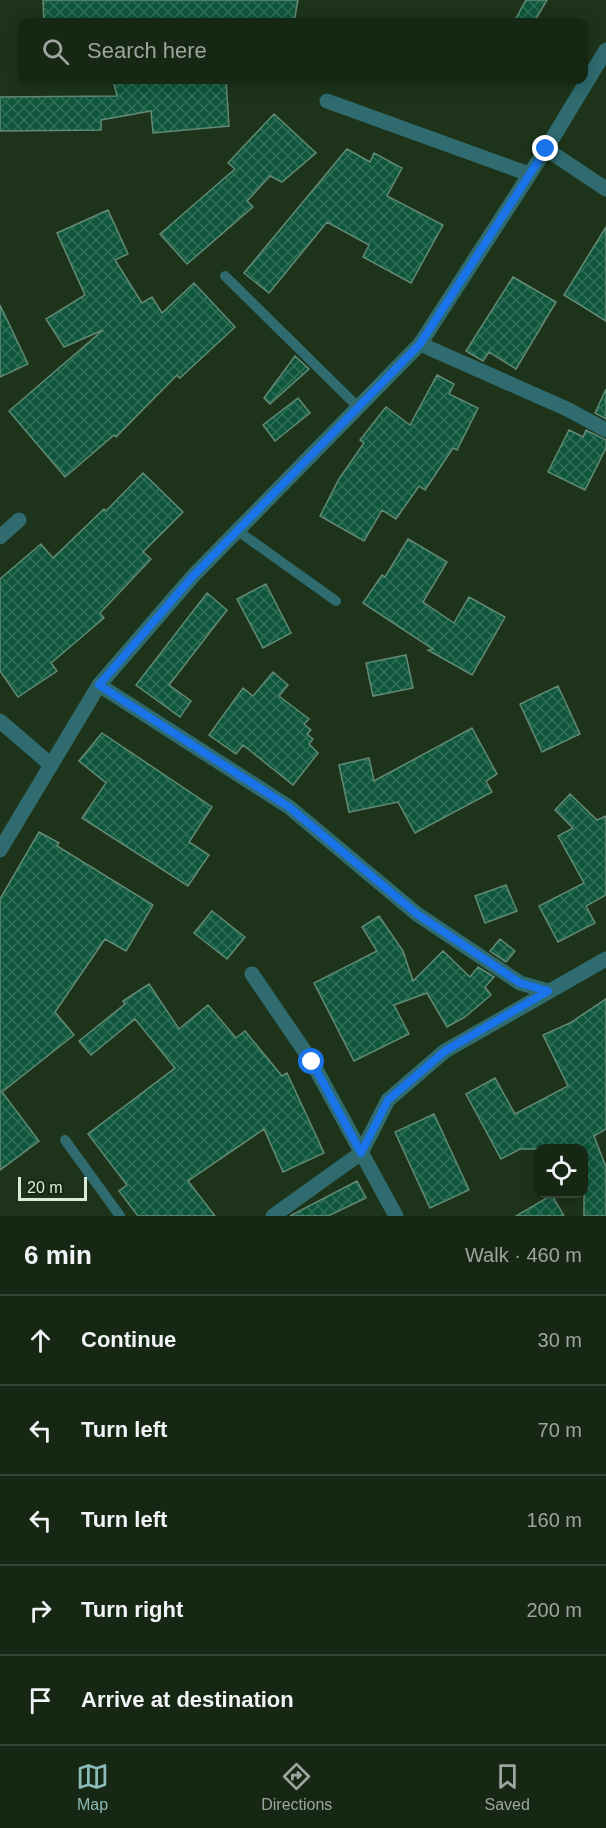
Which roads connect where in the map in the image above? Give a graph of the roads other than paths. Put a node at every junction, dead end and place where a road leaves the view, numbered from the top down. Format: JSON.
{"nodes":[{"id":1,"x":606,"y":51,"type":"edge"},
{"id":2,"x":588,"y":80,"type":"edge"},
{"id":3,"x":586,"y":84,"type":"edge"},
{"id":4,"x":327,"y":101,"type":"dead end"},
{"id":5,"x":546,"y":149,"type":"junction"},
{"id":6,"x":530,"y":174,"type":"junction"},
{"id":7,"x":606,"y":189,"type":"edge"},
{"id":8,"x":225,"y":276,"type":"dead end"},
{"id":9,"x":420,"y":344,"type":"junction"},
{"id":10,"x":358,"y":407,"type":"junction"},
{"id":11,"x":606,"y":430,"type":"edge"},
{"id":12,"x":19,"y":520,"type":"dead end"},
{"id":13,"x":237,"y":531,"type":"junction"},
{"id":14,"x":0,"y":537,"type":"edge"},
{"id":15,"x":336,"y":601,"type":"dead end"},
{"id":16,"x":99,"y":685,"type":"junction"},
{"id":17,"x":0,"y":721,"type":"edge"},
{"id":18,"x":51,"y":765,"type":"junction"},
{"id":19,"x":0,"y":850,"type":"edge"},
{"id":20,"x":606,"y":958,"type":"edge"},
{"id":21,"x":252,"y":974,"type":"dead end"},
{"id":22,"x":548,"y":991,"type":"junction"},
{"id":23,"x":65,"y":1140,"type":"dead end"},
{"id":24,"x":361,"y":1153,"type":"junction"},
{"id":25,"x":120,"y":1216,"type":"edge"},
{"id":26,"x":273,"y":1216,"type":"edge"},
{"id":27,"x":396,"y":1216,"type":"edge"}],
"edges":[{"from":1,"to":2,"type":"street"},
{"from":3,"to":5,"type":"street"},
{"from":4,"to":6,"type":"street"},
{"from":5,"to":6,"type":"street"},
{"from":5,"to":7,"type":"street"},
{"from":6,"to":9,"type":"street"},
{"from":8,"to":10,"type":"lane"},
{"from":9,"to":10,"type":"street"},
{"from":9,"to":11,"type":"street"},
{"from":10,"to":13,"type":"street"},
{"from":12,"to":14,"type":"street"},
{"from":13,"to":15,"type":"lane"},
{"from":13,"to":16,"type":"street"},
{"from":16,"to":18,"type":"street"},
{"from":16,"to":22,"type":"street"},
{"from":17,"to":18,"type":"street"},
{"from":18,"to":19,"type":"street"},
{"from":20,"to":22,"type":"street"},
{"from":21,"to":24,"type":"street"},
{"from":22,"to":24,"type":"street"},
{"from":23,"to":25,"type":"lane"},
{"from":24,"to":26,"type":"street"},
{"from":24,"to":27,"type":"street"}]}
